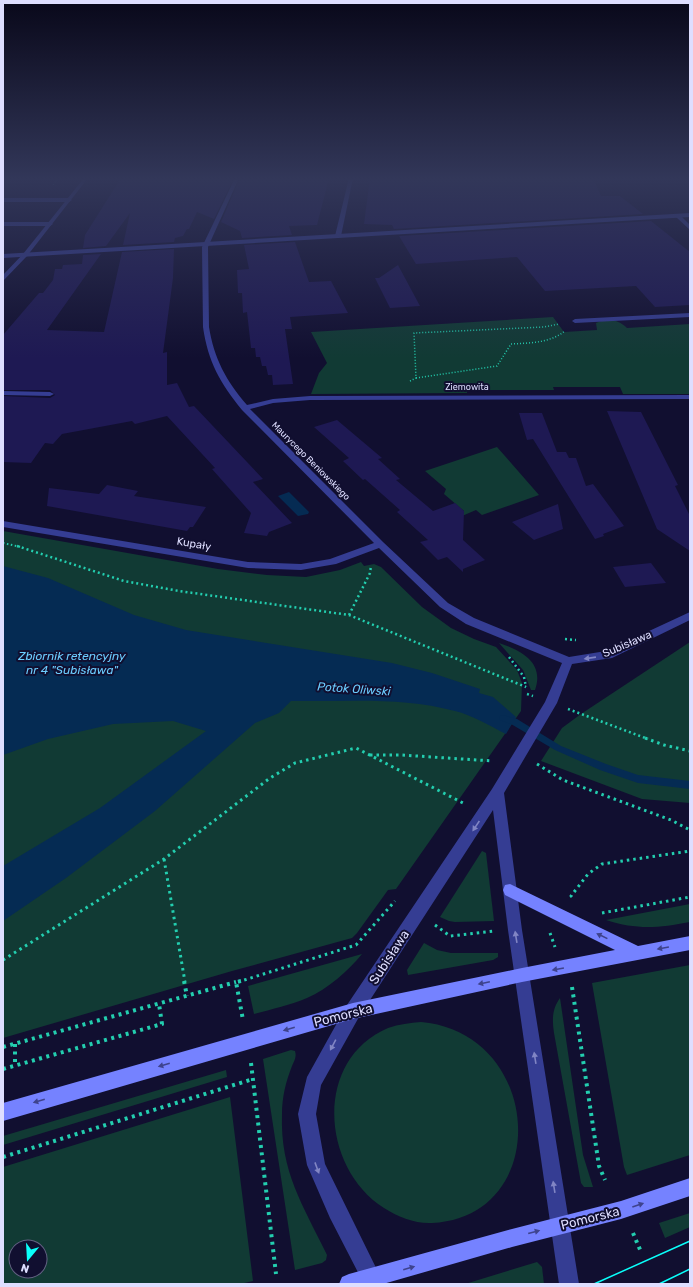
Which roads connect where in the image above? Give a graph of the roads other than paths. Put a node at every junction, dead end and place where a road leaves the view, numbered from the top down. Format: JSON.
{"nodes":[{"id":1,"x":39,"y":238,"type":"edge"},
{"id":2,"x":209,"y":238,"type":"edge"},
{"id":3,"x":304,"y":238,"type":"edge"},
{"id":4,"x":206,"y":244,"type":"junction"},
{"id":5,"x":25,"y":255,"type":"junction"},
{"id":6,"x":3,"y":256,"type":"edge"},
{"id":7,"x":3,"y":279,"type":"edge"},
{"id":8,"x":690,"y":315,"type":"edge"},
{"id":9,"x":575,"y":321,"type":"road end"},
{"id":10,"x":3,"y":393,"type":"edge"},
{"id":11,"x":50,"y":394,"type":"dead end"},
{"id":12,"x":690,"y":397,"type":"edge"},
{"id":13,"x":245,"y":408,"type":"junction"},
{"id":14,"x":3,"y":524,"type":"edge"},
{"id":15,"x":380,"y":544,"type":"junction"},
{"id":16,"x":690,"y":616,"type":"edge"},
{"id":17,"x":568,"y":661,"type":"junction"},
{"id":18,"x":497,"y":793,"type":"junction"},
{"id":19,"x":510,"y":890,"type":"junction"},
{"id":20,"x":690,"y":943,"type":"edge"},
{"id":21,"x":637,"y":953,"type":"junction"},
{"id":22,"x":522,"y":975,"type":"junction"},
{"id":23,"x":353,"y":1011,"type":"junction"},
{"id":24,"x":3,"y":1112,"type":"edge"},
{"id":25,"x":690,"y":1187,"type":"edge"},
{"id":26,"x":560,"y":1226,"type":"junction"},
{"id":27,"x":372,"y":1281,"type":"edge"},
{"id":28,"x":349,"y":1284,"type":"edge"},
{"id":29,"x":569,"y":1284,"type":"edge"}],
"edges":[{"from":1,"to":5,"type":"street"},
{"from":2,"to":4,"type":"street","name":"Maurycego Beniowskiego"},
{"from":3,"to":4,"type":"street"},
{"from":4,"to":5,"type":"street"},
{"from":4,"to":13,"type":"street","name":"Maurycego Beniowskiego"},
{"from":5,"to":6,"type":"street"},
{"from":5,"to":7,"type":"street"},
{"from":8,"to":9,"type":"street"},
{"from":10,"to":11,"type":"street"},
{"from":12,"to":13,"type":"street","name":"Ziemowita"},
{"from":13,"to":15,"type":"street","name":"Maurycego Beniowskiego"},
{"from":14,"to":15,"type":"street","name":"Kupały"},
{"from":15,"to":17,"type":"street","name":"Maurycego Beniowskiego"},
{"from":16,"to":17,"type":"street","name":"Subisława","one_way":true},
{"from":17,"to":18,"type":"street","name":"Subisława"},
{"from":18,"to":19,"type":"street"},
{"from":18,"to":23,"type":"street","name":"Subisława","one_way":true},
{"from":21,"to":19,"type":"main road","one_way":true},
{"from":22,"to":19,"type":"street","one_way":true},
{"from":20,"to":21,"type":"main road","name":"Pomorska","one_way":true},
{"from":21,"to":22,"type":"main road","name":"Pomorska","one_way":true},
{"from":22,"to":23,"type":"main road","name":"Pomorska","one_way":true},
{"from":26,"to":22,"type":"street","one_way":true},
{"from":23,"to":24,"type":"main road","name":"Pomorska","one_way":true},
{"from":23,"to":27,"type":"street","name":"Subisława","one_way":true},
{"from":26,"to":25,"type":"main road","name":"Pomorska","one_way":true},
{"from":27,"to":26,"type":"main road","name":"Pomorska","one_way":true},
{"from":26,"to":29,"type":"street"},
{"from":27,"to":28,"type":"main road","name":"Pomorska"}]}
